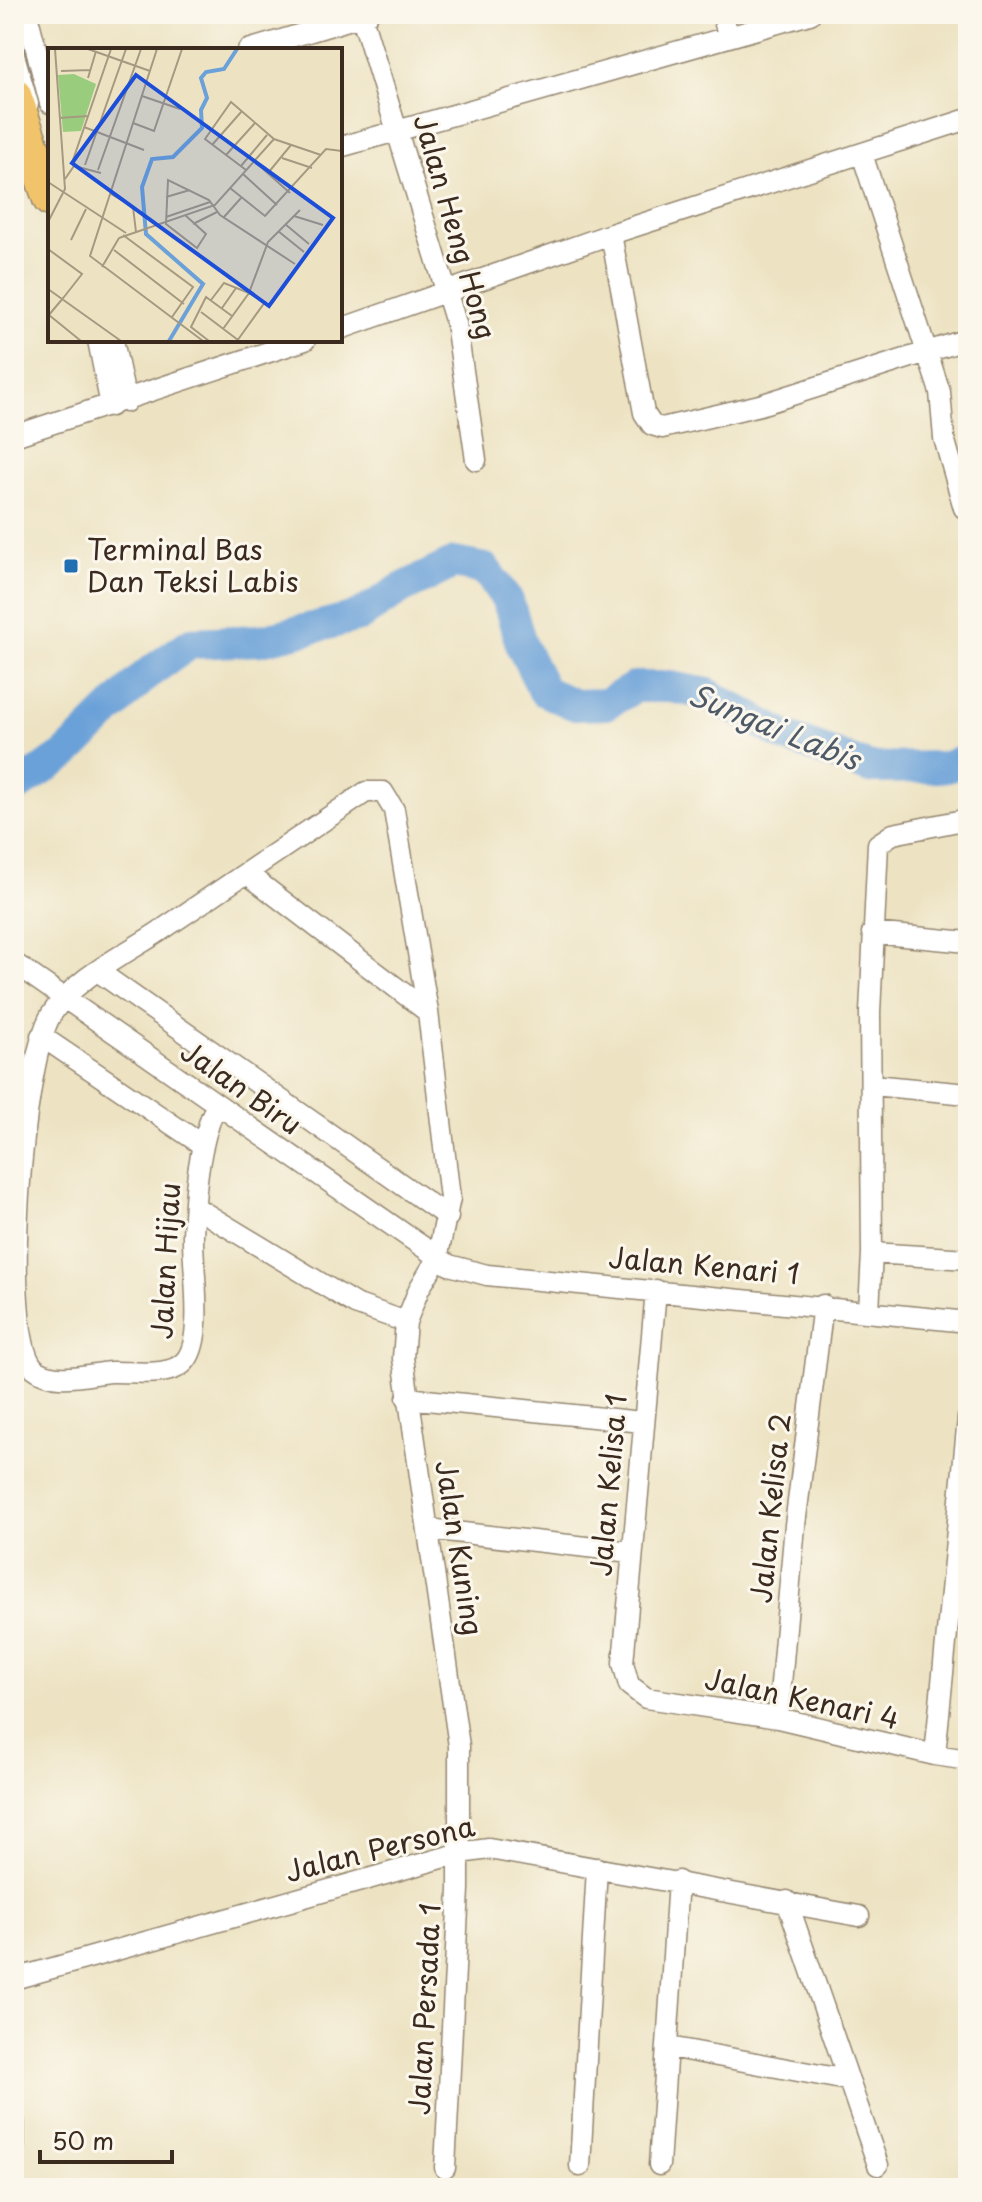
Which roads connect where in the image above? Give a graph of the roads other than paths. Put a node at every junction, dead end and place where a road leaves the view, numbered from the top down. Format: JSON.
{"nodes":[{"id":1,"x":27,"y":14,"type":"edge"},
{"id":2,"x":722,"y":14,"type":"edge"},
{"id":3,"x":810,"y":14,"type":"edge"},
{"id":4,"x":363,"y":15,"type":"edge"},
{"id":5,"x":729,"y":37,"type":"junction"},
{"id":6,"x":255,"y":48,"type":"edge"},
{"id":7,"x":14,"y":55,"type":"edge"},
{"id":8,"x":14,"y":95,"type":"edge"},
{"id":9,"x":48,"y":95,"type":"edge"},
{"id":10,"x":968,"y":119,"type":"edge"},
{"id":11,"x":398,"y":129,"type":"junction"},
{"id":12,"x":342,"y":146,"type":"edge"},
{"id":13,"x":862,"y":154,"type":"junction"},
{"id":14,"x":48,"y":166,"type":"edge"},
{"id":15,"x":48,"y":193,"type":"edge"},
{"id":16,"x":611,"y":234,"type":"junction"},
{"id":17,"x":449,"y":293,"type":"junction"},
{"id":18,"x":342,"y":328,"type":"edge"},
{"id":19,"x":968,"y":339,"type":"edge"},
{"id":20,"x":99,"y":342,"type":"edge"},
{"id":21,"x":113,"y":342,"type":"edge"},
{"id":22,"x":299,"y":342,"type":"edge"},
{"id":23,"x":926,"y":351,"type":"junction"},
{"id":24,"x":119,"y":404,"type":"junction"},
{"id":25,"x":14,"y":436,"type":"edge"},
{"id":26,"x":476,"y":460,"type":"dead end"},
{"id":27,"x":964,"y":508,"type":"dead end"},
{"id":28,"x":968,"y":819,"type":"edge"},
{"id":29,"x":246,"y":873,"type":"junction"},
{"id":30,"x":872,"y":933,"type":"junction"},
{"id":31,"x":968,"y":942,"type":"edge"},
{"id":32,"x":14,"y":963,"type":"edge"},
{"id":33,"x":99,"y":972,"type":"junction"},
{"id":34,"x":65,"y":999,"type":"junction"},
{"id":35,"x":428,"y":1012,"type":"junction"},
{"id":36,"x":41,"y":1036,"type":"junction"},
{"id":37,"x":872,"y":1085,"type":"junction"},
{"id":38,"x":968,"y":1094,"type":"edge"},
{"id":39,"x":216,"y":1105,"type":"junction"},
{"id":40,"x":201,"y":1144,"type":"junction"},
{"id":41,"x":195,"y":1207,"type":"junction"},
{"id":42,"x":448,"y":1217,"type":"junction"},
{"id":43,"x":872,"y":1253,"type":"junction"},
{"id":44,"x":437,"y":1259,"type":"junction"},
{"id":45,"x":968,"y":1259,"type":"edge"},
{"id":46,"x":656,"y":1290,"type":"junction"},
{"id":47,"x":823,"y":1305,"type":"junction"},
{"id":48,"x":869,"y":1311,"type":"junction"},
{"id":49,"x":406,"y":1322,"type":"junction"},
{"id":50,"x":968,"y":1322,"type":"edge"},
{"id":51,"x":407,"y":1398,"type":"junction"},
{"id":52,"x":968,"y":1418,"type":"edge"},
{"id":53,"x":642,"y":1422,"type":"junction"},
{"id":54,"x":965,"y":1486,"type":"edge"},
{"id":55,"x":428,"y":1529,"type":"junction"},
{"id":56,"x":631,"y":1552,"type":"junction"},
{"id":57,"x":629,"y":1685,"type":"joint"},
{"id":58,"x":778,"y":1718,"type":"junction"},
{"id":59,"x":935,"y":1755,"type":"junction"},
{"id":60,"x":968,"y":1760,"type":"edge"},
{"id":61,"x":460,"y":1853,"type":"junction"},
{"id":62,"x":597,"y":1868,"type":"junction"},
{"id":63,"x":678,"y":1881,"type":"junction"},
{"id":64,"x":787,"y":1901,"type":"junction"},
{"id":65,"x":859,"y":1916,"type":"dead end"},
{"id":66,"x":14,"y":1979,"type":"edge"},
{"id":67,"x":669,"y":2047,"type":"junction"},
{"id":68,"x":847,"y":2080,"type":"junction"},
{"id":69,"x":14,"y":2122,"type":"edge"},
{"id":70,"x":14,"y":2146,"type":"edge"},
{"id":71,"x":659,"y":2165,"type":"dead end"},
{"id":72,"x":878,"y":2165,"type":"dead end"},
{"id":73,"x":580,"y":2166,"type":"dead end"},
{"id":74,"x":445,"y":2168,"type":"dead end"}],
"edges":[{"from":1,"to":9,"type":"street"},
{"from":2,"to":5,"type":"street"},
{"from":3,"to":5,"type":"street"},
{"from":4,"to":6,"type":"street"},
{"from":4,"to":11,"type":"street","name":"Jalan Heng Hong"},
{"from":5,"to":11,"type":"street"},
{"from":7,"to":14,"type":"street"},
{"from":8,"to":15,"type":"highway"},
{"from":10,"to":13,"type":"street"},
{"from":11,"to":12,"type":"street"},
{"from":11,"to":17,"type":"street","name":"Jalan Heng Hong"},
{"from":13,"to":16,"type":"street"},
{"from":13,"to":23,"type":"street"},
{"from":16,"to":17,"type":"street"},
{"from":16,"to":23,"type":"street"},
{"from":17,"to":18,"type":"street"},
{"from":17,"to":26,"type":"street","name":"Jalan Heng Hong"},
{"from":19,"to":23,"type":"street"},
{"from":20,"to":24,"type":"street"},
{"from":21,"to":24,"type":"street"},
{"from":22,"to":24,"type":"street"},
{"from":23,"to":27,"type":"street"},
{"from":24,"to":25,"type":"street"},
{"from":28,"to":30,"type":"street"},
{"from":29,"to":33,"type":"street","name":"Jalan Hijau"},
{"from":29,"to":35,"type":"street"},
{"from":29,"to":35,"type":"street","name":"Jalan Hijau"},
{"from":30,"to":31,"type":"street"},
{"from":30,"to":37,"type":"street"},
{"from":32,"to":34,"type":"street","name":"Jalan Biru"},
{"from":33,"to":34,"type":"street","name":"Jalan Hijau"},
{"from":33,"to":42,"type":"street"},
{"from":34,"to":36,"type":"street","name":"Jalan Hijau"},
{"from":34,"to":39,"type":"street","name":"Jalan Biru"},
{"from":35,"to":42,"type":"street","name":"Jalan Kuning"},
{"from":36,"to":40,"type":"street"},
{"from":36,"to":41,"type":"street","name":"Jalan Hijau"},
{"from":37,"to":38,"type":"street"},
{"from":37,"to":43,"type":"street"},
{"from":39,"to":40,"type":"street","name":"Jalan Hijau"},
{"from":39,"to":44,"type":"street","name":"Jalan Biru"},
{"from":40,"to":41,"type":"street","name":"Jalan Hijau"},
{"from":41,"to":49,"type":"street"},
{"from":42,"to":44,"type":"street","name":"Jalan Kuning"},
{"from":43,"to":45,"type":"street"},
{"from":43,"to":48,"type":"street"},
{"from":44,"to":46,"type":"street","name":"Jalan Kenari 1"},
{"from":44,"to":49,"type":"street","name":"Jalan Kuning"},
{"from":46,"to":47,"type":"street","name":"Jalan Kenari 1"},
{"from":46,"to":53,"type":"street","name":"Jalan Kelisa 1"},
{"from":47,"to":48,"type":"street","name":"Jalan Kenari 1"},
{"from":47,"to":58,"type":"street","name":"Jalan Kelisa 2"},
{"from":48,"to":50,"type":"street","name":"Jalan Kenari 1"},
{"from":49,"to":51,"type":"street","name":"Jalan Kuning"},
{"from":51,"to":53,"type":"street"},
{"from":51,"to":55,"type":"street","name":"Jalan Kuning"},
{"from":52,"to":54,"type":"street"},
{"from":53,"to":56,"type":"street","name":"Jalan Kelisa 1"},
{"from":54,"to":59,"type":"street"},
{"from":55,"to":56,"type":"street"},
{"from":55,"to":61,"type":"street","name":"Jalan Kuning"},
{"from":56,"to":57,"type":"street","name":"Jalan Kelisa 1"},
{"from":57,"to":58,"type":"street","name":"Jalan Kenari 4"},
{"from":58,"to":59,"type":"street","name":"Jalan Kenari 4"},
{"from":59,"to":60,"type":"street","name":"Jalan Kenari 4"},
{"from":61,"to":62,"type":"street","name":"Jalan Persona"},
{"from":61,"to":66,"type":"street","name":"Jalan Persona"},
{"from":61,"to":74,"type":"street","name":"Jalan Persada 1"},
{"from":62,"to":63,"type":"street","name":"Jalan Persona"},
{"from":62,"to":73,"type":"street"},
{"from":63,"to":64,"type":"street","name":"Jalan Persona"},
{"from":63,"to":67,"type":"street"},
{"from":64,"to":65,"type":"street","name":"Jalan Persona"},
{"from":64,"to":68,"type":"street"},
{"from":67,"to":68,"type":"street"},
{"from":67,"to":71,"type":"street"},
{"from":68,"to":72,"type":"street"},
{"from":69,"to":70,"type":"street"}]}
